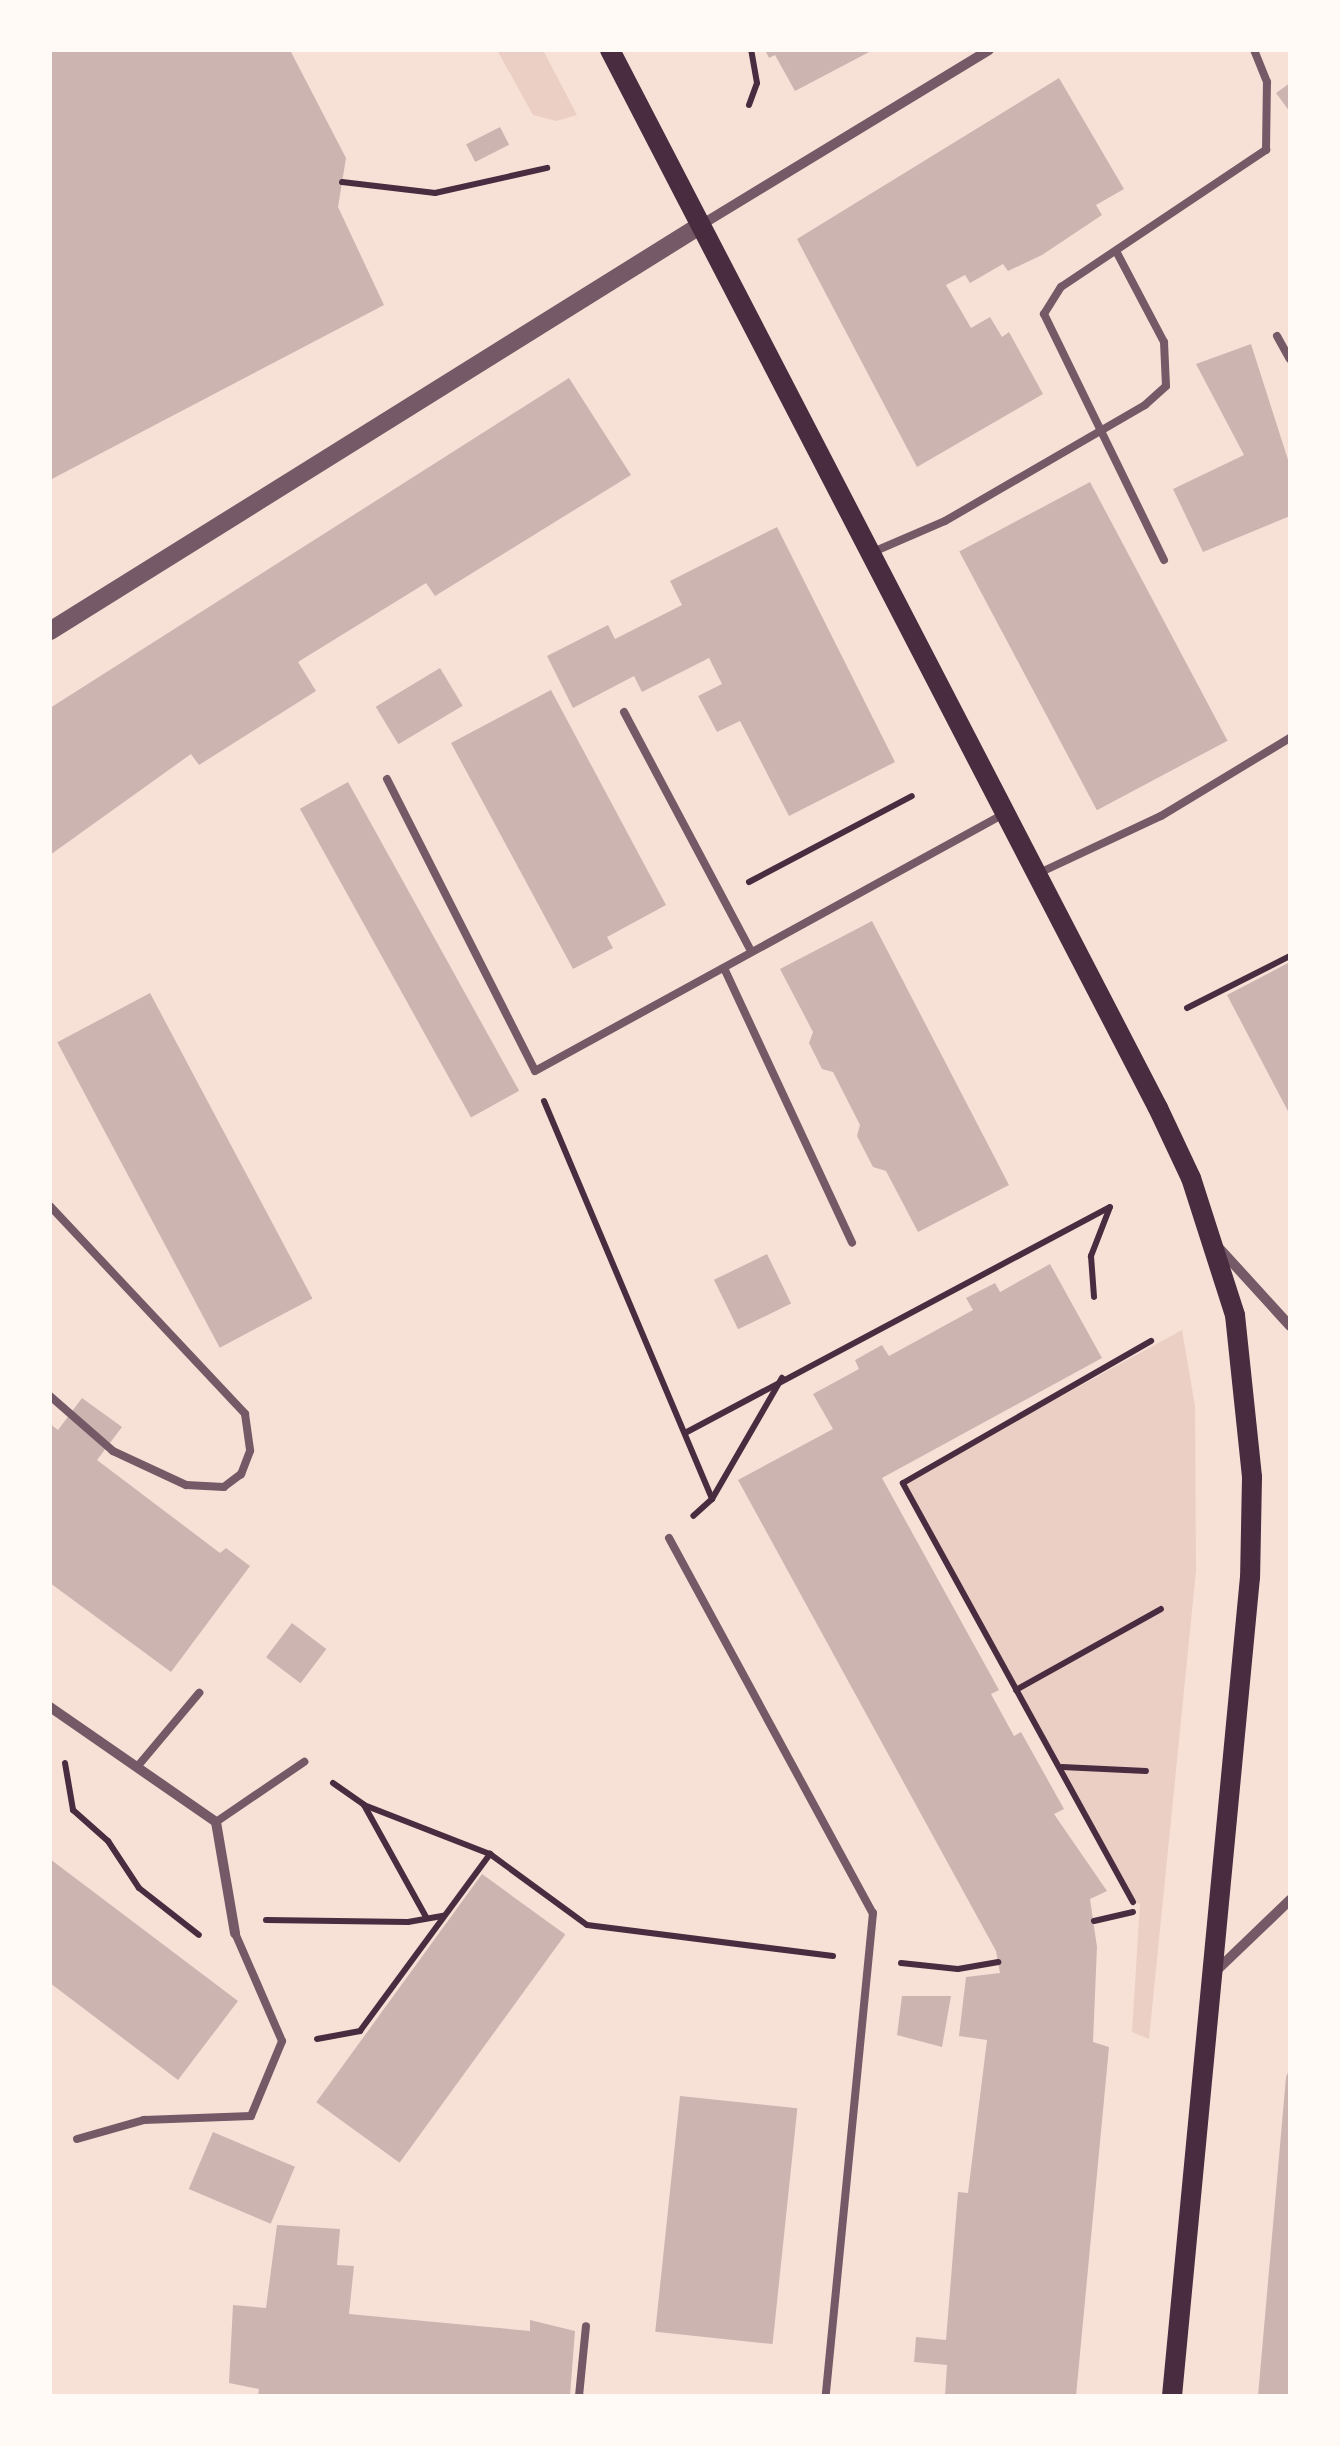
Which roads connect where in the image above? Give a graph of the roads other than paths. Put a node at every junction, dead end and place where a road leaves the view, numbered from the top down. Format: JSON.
{"nodes":[{"id":1,"x":610,"y":50,"type":"edge"},
{"id":2,"x":988,"y":50,"type":"edge"},
{"id":3,"x":1254,"y":50,"type":"edge"},
{"id":4,"x":701,"y":225,"type":"junction"},
{"id":5,"x":1116,"y":251,"type":"junction"},
{"id":6,"x":1277,"y":336,"type":"dead end"},
{"id":7,"x":1290,"y":359,"type":"edge"},
{"id":8,"x":1098,"y":428,"type":"junction"},
{"id":9,"x":870,"y":553,"type":"junction"},
{"id":10,"x":1164,"y":560,"type":"dead end"},
{"id":11,"x":50,"y":630,"type":"edge"},
{"id":12,"x":624,"y":712,"type":"dead end"},
{"id":13,"x":1290,"y":738,"type":"edge"},
{"id":14,"x":388,"y":779,"type":"dead end"},
{"id":15,"x":1006,"y":813,"type":"junction"},
{"id":16,"x":1037,"y":874,"type":"junction"},
{"id":17,"x":751,"y":951,"type":"junction"},
{"id":18,"x":724,"y":968,"type":"junction"},
{"id":19,"x":50,"y":1206,"type":"edge"},
{"id":20,"x":852,"y":1244,"type":"dead end"},
{"id":21,"x":1215,"y":1244,"type":"junction"},
{"id":22,"x":1290,"y":1326,"type":"edge"},
{"id":23,"x":50,"y":1396,"type":"edge"},
{"id":24,"x":669,"y":1538,"type":"road end"},
{"id":25,"x":199,"y":1693,"type":"dead end"},
{"id":26,"x":54,"y":1710,"type":"edge"},
{"id":27,"x":304,"y":1762,"type":"road end"},
{"id":28,"x":136,"y":1767,"type":"junction"},
{"id":29,"x":216,"y":1822,"type":"junction"},
{"id":30,"x":1290,"y":1900,"type":"edge"},
{"id":31,"x":232,"y":1928,"type":"joint"},
{"id":32,"x":1212,"y":1976,"type":"junction"},
{"id":33,"x":76,"y":2139,"type":"dead end"},
{"id":34,"x":586,"y":2326,"type":"dead end"},
{"id":35,"x":579,"y":2396,"type":"edge"},
{"id":36,"x":826,"y":2396,"type":"edge"},
{"id":37,"x":1172,"y":2396,"type":"edge"}],
"edges":[{"from":1,"to":4,"type":"main road"},
{"from":2,"to":4,"type":"street"},
{"from":3,"to":5,"type":"lane"},
{"from":4,"to":9,"type":"main road"},
{"from":4,"to":11,"type":"street"},
{"from":5,"to":8,"type":"lane"},
{"from":5,"to":8,"type":"lane"},
{"from":6,"to":7,"type":"lane"},
{"from":8,"to":9,"type":"lane"},
{"from":8,"to":10,"type":"lane"},
{"from":9,"to":15,"type":"main road"},
{"from":12,"to":17,"type":"lane"},
{"from":13,"to":16,"type":"lane"},
{"from":14,"to":18,"type":"lane"},
{"from":15,"to":16,"type":"main road"},
{"from":15,"to":17,"type":"lane"},
{"from":16,"to":21,"type":"main road"},
{"from":17,"to":18,"type":"lane"},
{"from":18,"to":20,"type":"lane"},
{"from":19,"to":23,"type":"lane"},
{"from":21,"to":22,"type":"street"},
{"from":21,"to":32,"type":"main road"},
{"from":24,"to":36,"type":"lane"},
{"from":25,"to":28,"type":"lane"},
{"from":26,"to":28,"type":"street"},
{"from":27,"to":29,"type":"lane"},
{"from":28,"to":29,"type":"street"},
{"from":29,"to":31,"type":"street"},
{"from":30,"to":32,"type":"street"},
{"from":31,"to":33,"type":"lane"},
{"from":32,"to":37,"type":"main road"},
{"from":34,"to":35,"type":"lane"}]}
